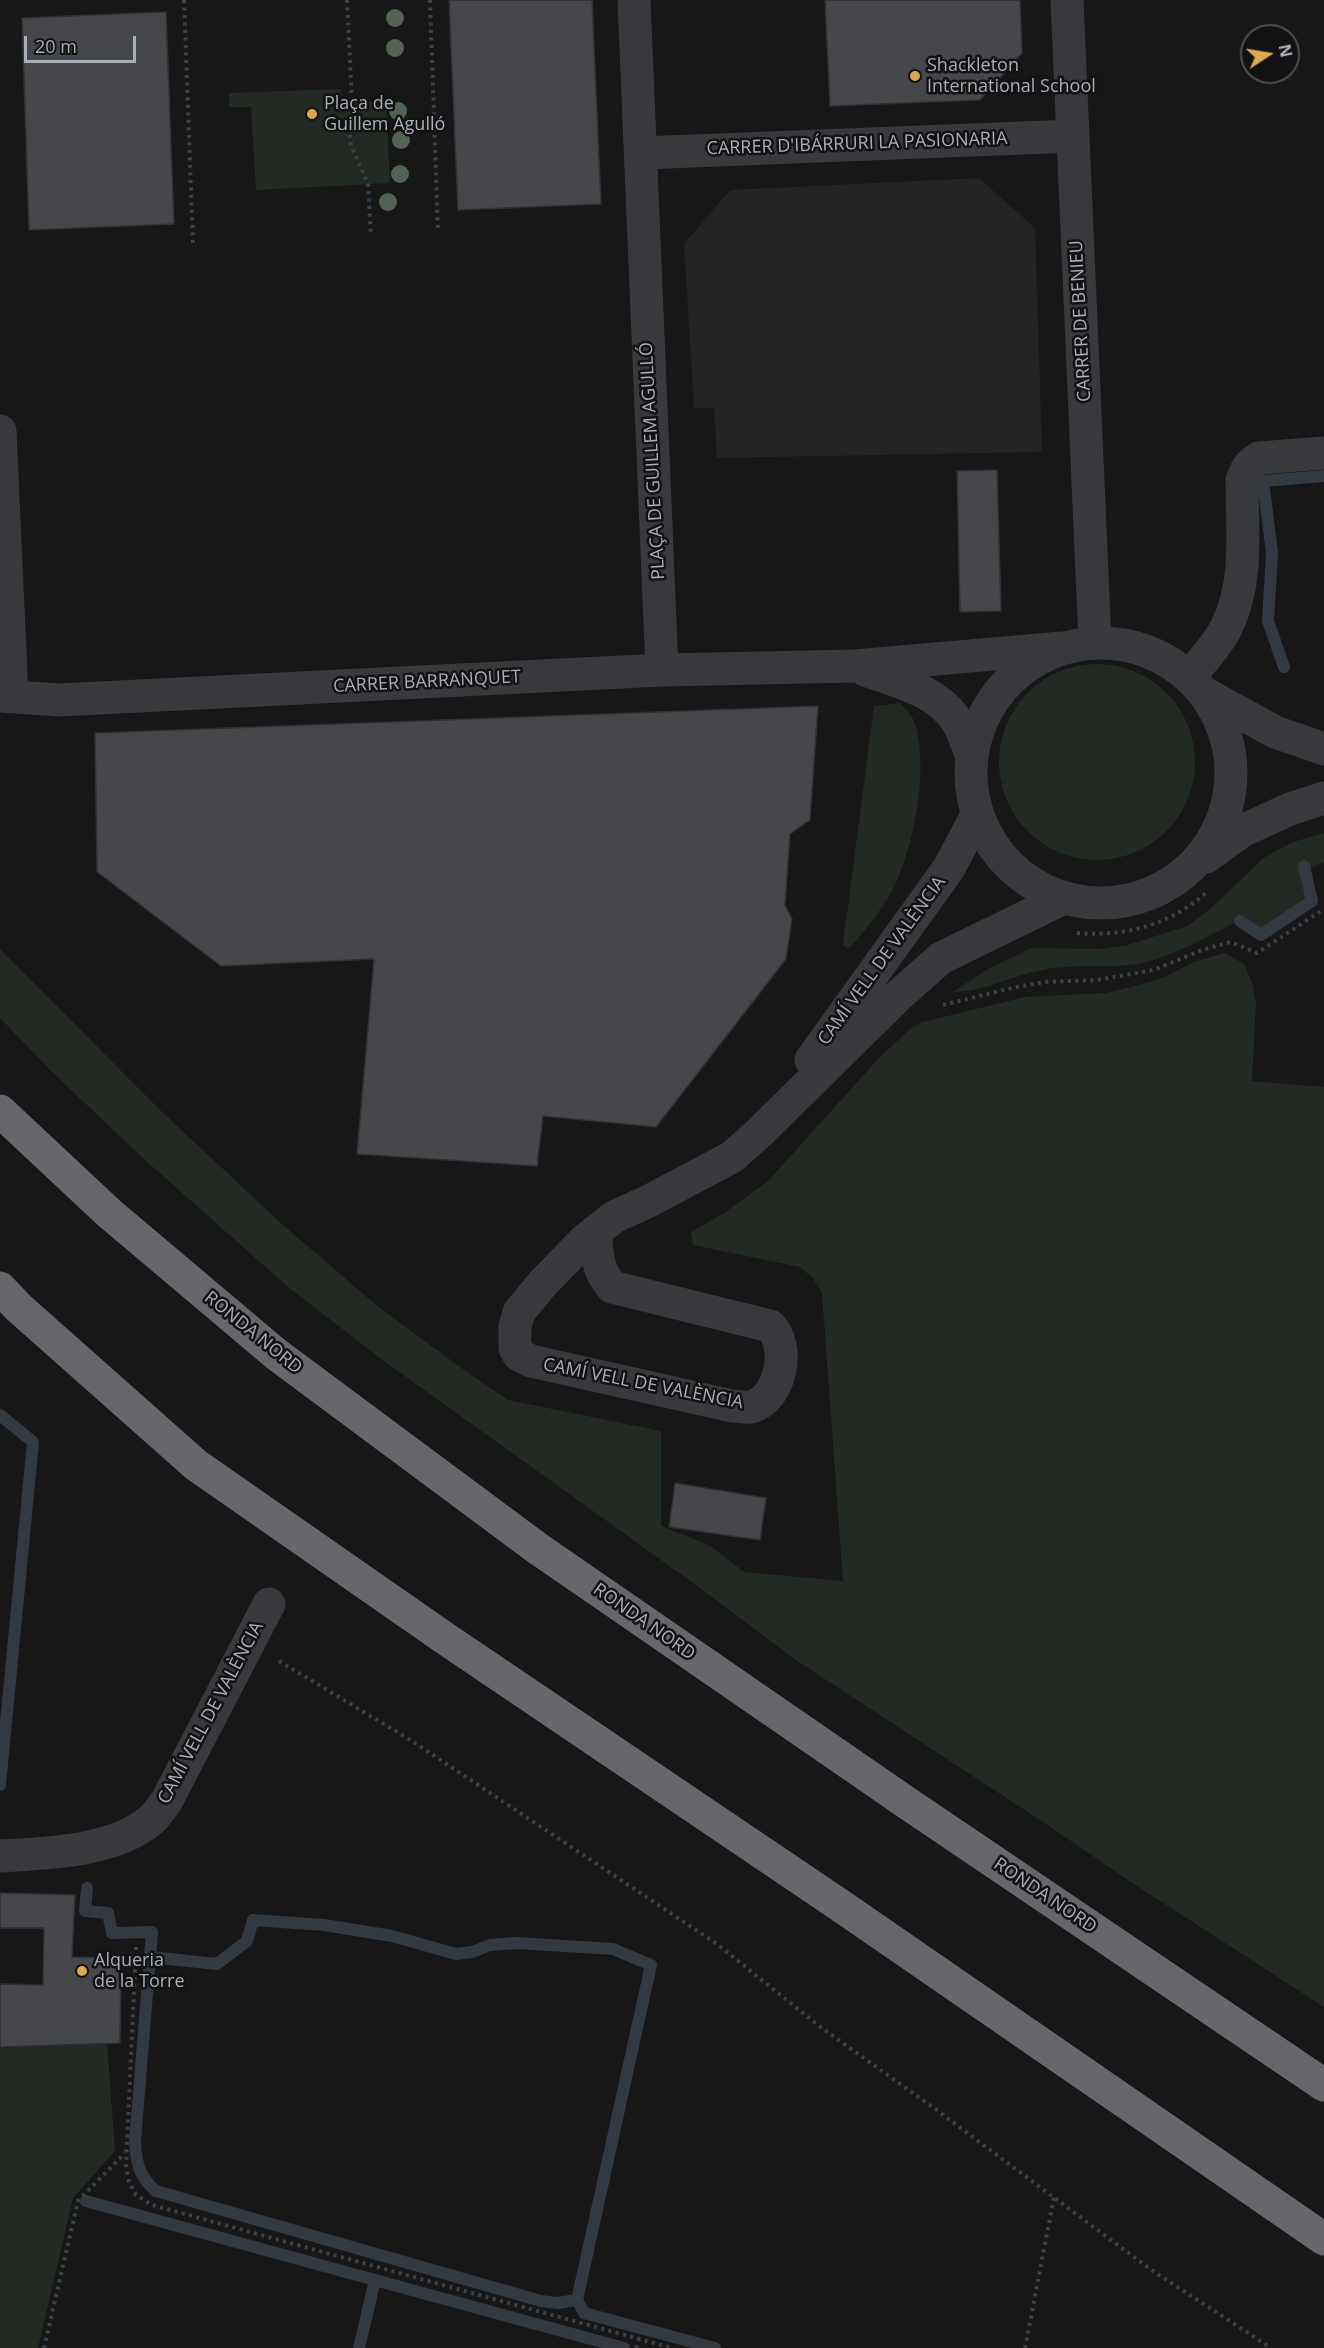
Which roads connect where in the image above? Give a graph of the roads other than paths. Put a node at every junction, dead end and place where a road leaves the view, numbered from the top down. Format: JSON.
{"nodes":[{"id":1,"x":634,"y":0,"type":"edge"},
{"id":2,"x":1067,"y":0,"type":"edge"},
{"id":3,"x":1073,"y":136,"type":"junction"},
{"id":4,"x":642,"y":153,"type":"junction"},
{"id":5,"x":0,"y":431,"type":"edge"},
{"id":6,"x":1324,"y":453,"type":"edge"},
{"id":7,"x":1095,"y":642,"type":"junction"},
{"id":8,"x":1062,"y":648,"type":"junction"},
{"id":9,"x":855,"y":666,"type":"junction"},
{"id":10,"x":662,"y":670,"type":"junction"},
{"id":11,"x":1196,"y":685,"type":"junction"},
{"id":12,"x":6,"y":696,"type":"edge"},
{"id":13,"x":1324,"y":749,"type":"edge"},
{"id":14,"x":972,"y":756,"type":"junction"},
{"id":15,"x":1324,"y":798,"type":"edge"},
{"id":16,"x":977,"y":816,"type":"junction"},
{"id":17,"x":1199,"y":880,"type":"junction"},
{"id":18,"x":1064,"y":898,"type":"junction"},
{"id":19,"x":0,"y":1111,"type":"edge"},
{"id":20,"x":759,"y":1133,"type":"junction"},
{"id":21,"x":596,"y":1231,"type":"junction"},
{"id":22,"x":0,"y":1288,"type":"edge"},
{"id":23,"x":269,"y":1604,"type":"dead end"},
{"id":24,"x":0,"y":1856,"type":"edge"},
{"id":25,"x":1324,"y":2085,"type":"edge"},
{"id":26,"x":1324,"y":2239,"type":"edge"}],
"edges":[{"from":1,"to":4,"type":"street","name":"PLAÇA DE GUILLEM AGULLÓ"},
{"from":2,"to":3,"type":"street","name":"CARRER DE BENIEU"},
{"from":3,"to":4,"type":"street","name":"CARRER D'IBÁRRURI LA PASIONARIA"},
{"from":3,"to":7,"type":"street","name":"CARRER DE BENIEU"},
{"from":4,"to":10,"type":"street","name":"PLAÇA DE GUILLEM AGULLÓ"},
{"from":5,"to":12,"type":"street"},
{"from":6,"to":11,"type":"street"},
{"from":7,"to":8,"type":"street"},
{"from":7,"to":11,"type":"street"},
{"from":8,"to":9,"type":"street","name":"CARRER BARRANQUET"},
{"from":8,"to":14,"type":"street"},
{"from":9,"to":10,"type":"street","name":"CARRER BARRANQUET"},
{"from":9,"to":14,"type":"street"},
{"from":10,"to":12,"type":"street","name":"CARRER BARRANQUET"},
{"from":11,"to":13,"type":"street"},
{"from":11,"to":17,"type":"street"},
{"from":14,"to":16,"type":"street"},
{"from":15,"to":17,"type":"street"},
{"from":16,"to":18,"type":"street"},
{"from":16,"to":20,"type":"street","name":"CAMÍ VELL DE VALÈNCIA"},
{"from":17,"to":18,"type":"street"},
{"from":18,"to":20,"type":"street","name":"CAMÍ VELL DE VALÈNCIA"},
{"from":19,"to":25,"type":"highway","name":"RONDA NORD"},
{"from":20,"to":21,"type":"street","name":"CAMÍ VELL DE VALÈNCIA"},
{"from":21,"to":21,"type":"street","name":"CAMÍ VELL DE VALÈNCIA"},
{"from":22,"to":26,"type":"highway"},
{"from":23,"to":24,"type":"street","name":"CAMÍ VELL DE VALÈNCIA"}]}
